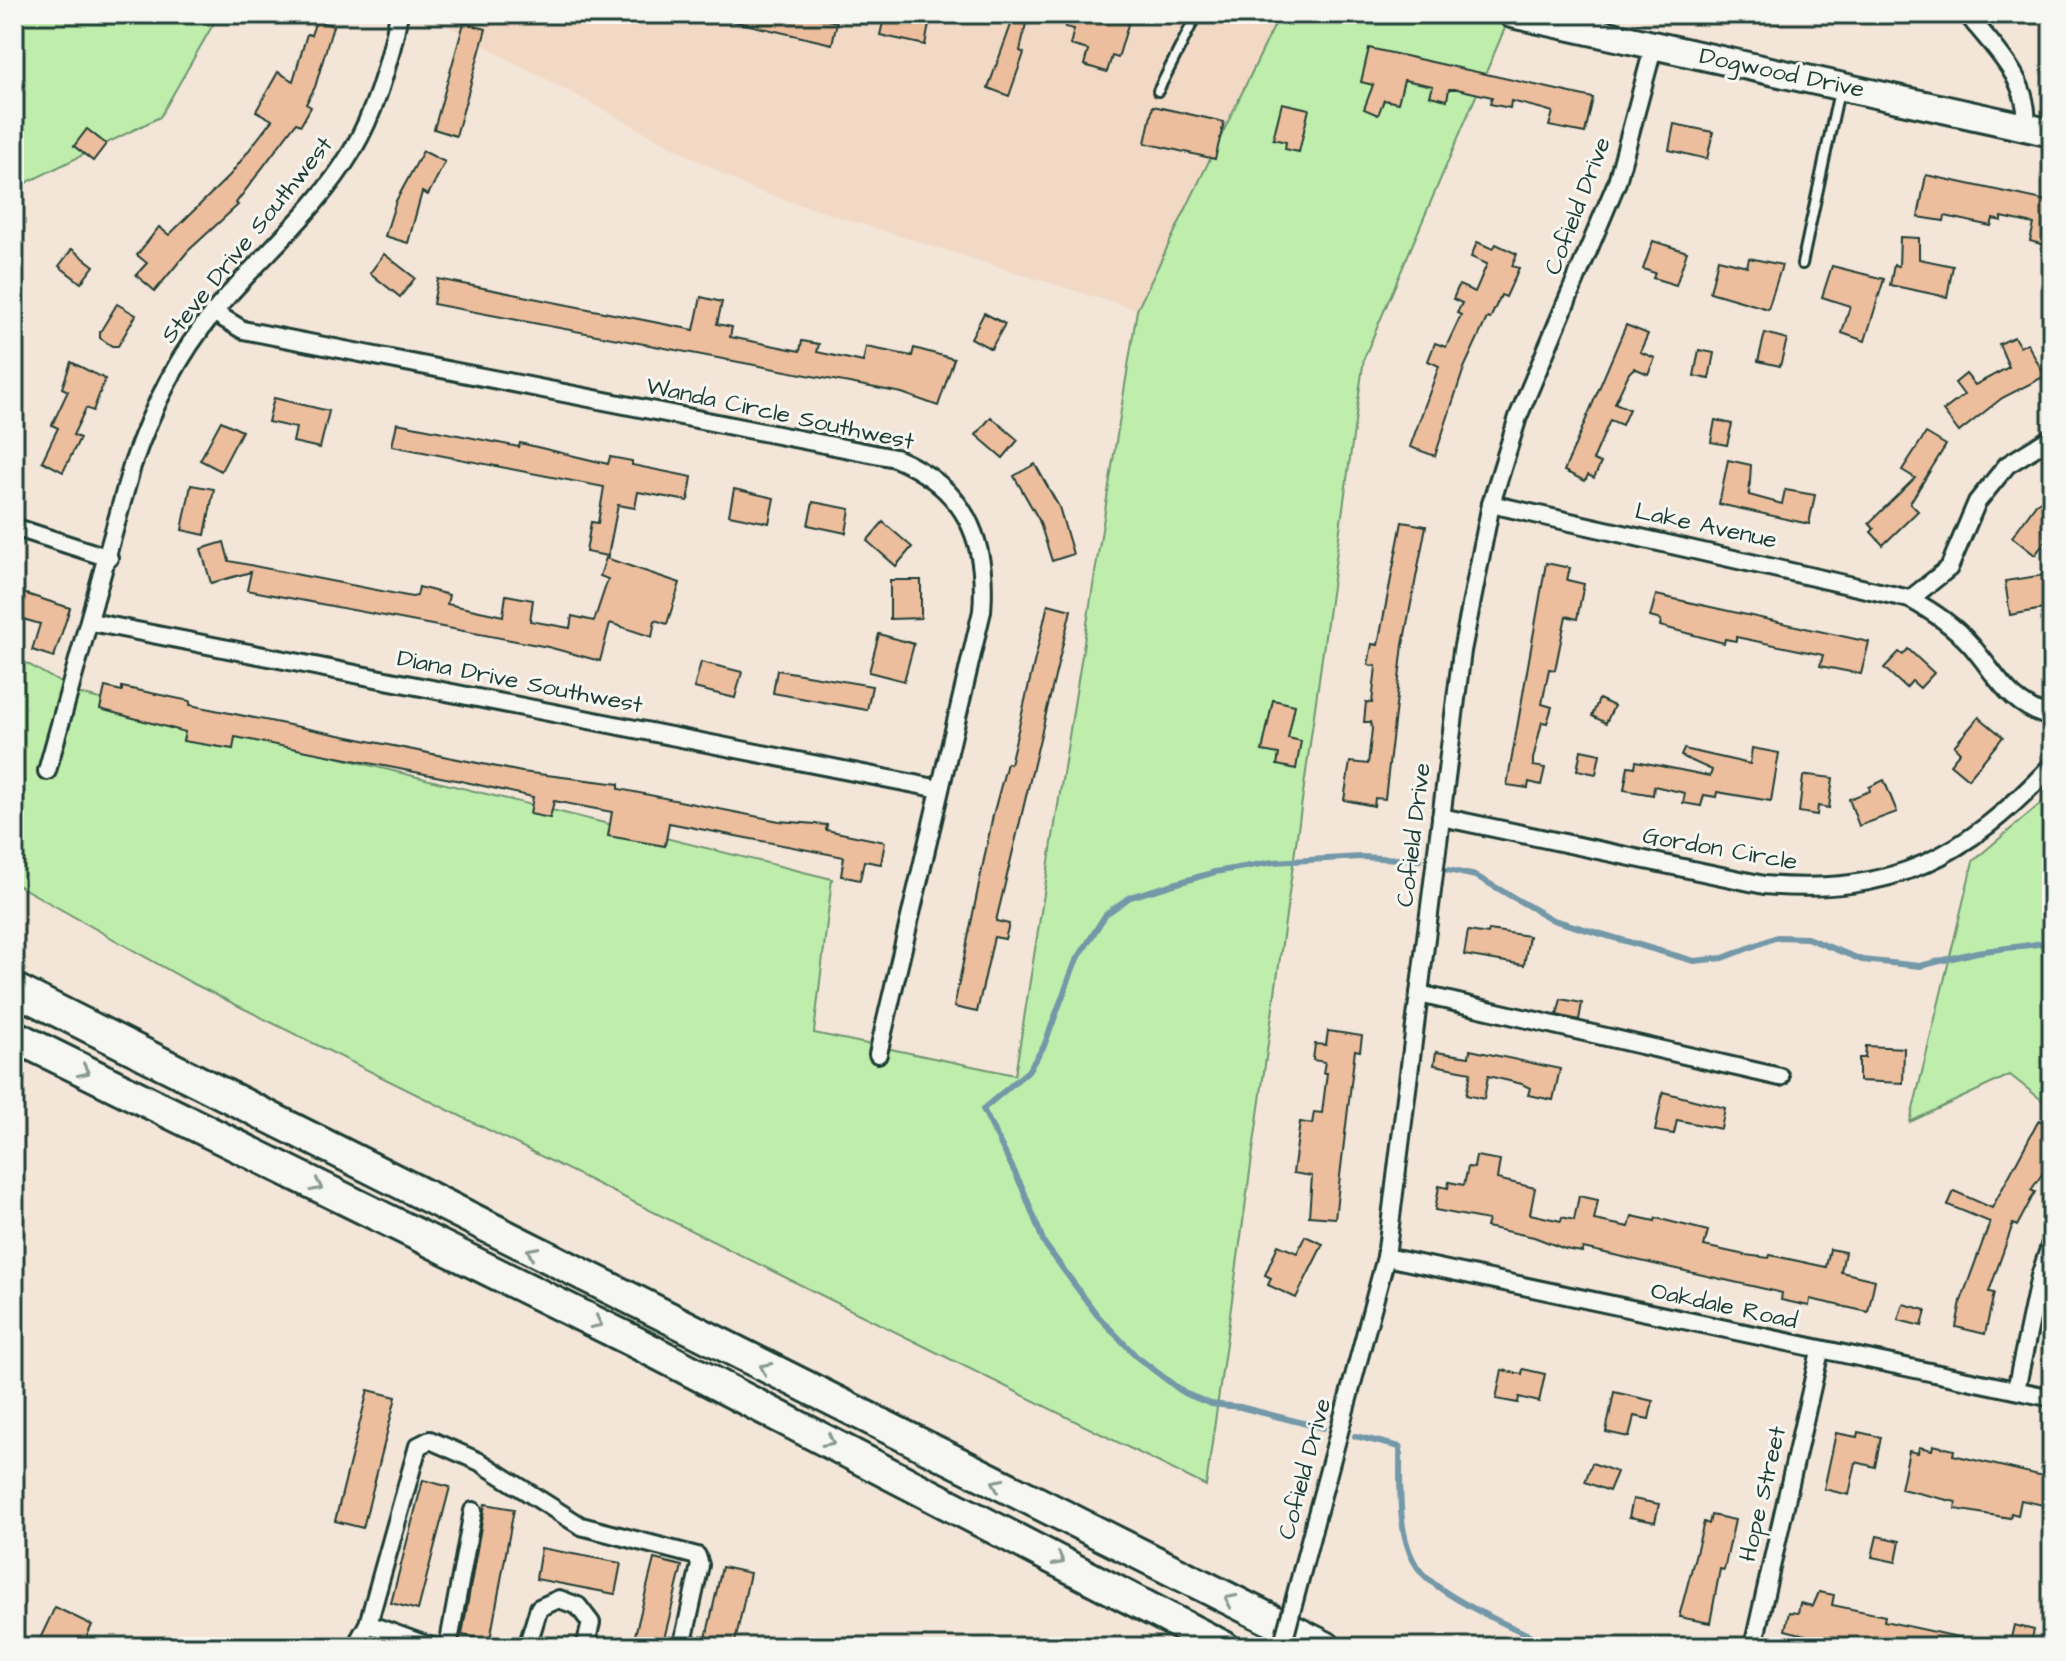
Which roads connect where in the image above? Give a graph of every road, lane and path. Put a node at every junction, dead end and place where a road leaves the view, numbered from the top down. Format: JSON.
{"nodes":[{"id":1,"x":399,"y":14,"type":"edge"},
{"id":2,"x":1197,"y":14,"type":"edge"},
{"id":3,"x":1512,"y":14,"type":"edge"},
{"id":4,"x":1977,"y":18,"type":"edge"},
{"id":5,"x":1654,"y":45,"type":"junction"},
{"id":6,"x":1840,"y":86,"type":"junction"},
{"id":7,"x":1158,"y":91,"type":"dead end"},
{"id":8,"x":2026,"y":127,"type":"junction"},
{"id":9,"x":2052,"y":133,"type":"edge"},
{"id":10,"x":1802,"y":264,"type":"dead end"},
{"id":11,"x":213,"y":312,"type":"junction"},
{"id":12,"x":2052,"y":437,"type":"edge"},
{"id":13,"x":1491,"y":504,"type":"junction"},
{"id":14,"x":14,"y":527,"type":"edge"},
{"id":15,"x":109,"y":558,"type":"junction"},
{"id":16,"x":1910,"y":599,"type":"junction"},
{"id":17,"x":91,"y":622,"type":"junction"},
{"id":18,"x":2052,"y":718,"type":"edge"},
{"id":19,"x":2052,"y":765,"type":"edge"},
{"id":20,"x":47,"y":771,"type":"dead end"},
{"id":21,"x":940,"y":789,"type":"junction"},
{"id":22,"x":1441,"y":817,"type":"junction"},
{"id":23,"x":14,"y":989,"type":"edge"},
{"id":24,"x":1419,"y":994,"type":"junction"},
{"id":25,"x":14,"y":1036,"type":"edge"},
{"id":26,"x":878,"y":1054,"type":"dead end"},
{"id":27,"x":1780,"y":1077,"type":"dead end"},
{"id":28,"x":2052,"y":1240,"type":"edge"},
{"id":29,"x":1386,"y":1257,"type":"junction"},
{"id":30,"x":1820,"y":1351,"type":"junction"},
{"id":31,"x":2016,"y":1390,"type":"junction"},
{"id":32,"x":2052,"y":1398,"type":"edge"},
{"id":33,"x":473,"y":1511,"type":"dead end"},
{"id":34,"x":368,"y":1624,"type":"junction"},
{"id":35,"x":355,"y":1647,"type":"edge"},
{"id":36,"x":432,"y":1647,"type":"edge"},
{"id":37,"x":448,"y":1647,"type":"edge"},
{"id":38,"x":527,"y":1647,"type":"edge"},
{"id":39,"x":585,"y":1647,"type":"edge"},
{"id":40,"x":682,"y":1647,"type":"edge"},
{"id":41,"x":1224,"y":1647,"type":"edge"},
{"id":42,"x":1282,"y":1647,"type":"edge"},
{"id":43,"x":1325,"y":1647,"type":"edge"},
{"id":44,"x":1753,"y":1647,"type":"edge"}],
"edges":[{"from":1,"to":11,"type":"street","name":"Steve Drive Southwest"},
{"from":2,"to":7,"type":"lane"},
{"from":3,"to":5,"type":"main road","name":"Dogwood Drive"},
{"from":4,"to":8,"type":"street"},
{"from":5,"to":6,"type":"main road","name":"Dogwood Drive"},
{"from":5,"to":13,"type":"street","name":"Cofield Drive"},
{"from":6,"to":8,"type":"main road","name":"Dogwood Drive"},
{"from":6,"to":10,"type":"lane"},
{"from":8,"to":9,"type":"main road","name":"Dogwood Drive"},
{"from":11,"to":15,"type":"street","name":"Steve Drive Southwest"},
{"from":11,"to":21,"type":"street","name":"Wanda Circle Southwest"},
{"from":12,"to":16,"type":"street"},
{"from":13,"to":16,"type":"street","name":"Lake Avenue"},
{"from":13,"to":22,"type":"street","name":"Cofield Drive"},
{"from":14,"to":15,"type":"street"},
{"from":15,"to":17,"type":"street","name":"Steve Drive Southwest"},
{"from":16,"to":18,"type":"street"},
{"from":17,"to":20,"type":"street","name":"Steve Drive Southwest"},
{"from":17,"to":21,"type":"street","name":"Diana Drive Southwest"},
{"from":19,"to":22,"type":"street","name":"Gordon Circle"},
{"from":21,"to":26,"type":"street","name":"Wanda Circle Southwest"},
{"from":22,"to":24,"type":"street","name":"Cofield Drive"},
{"from":43,"to":23,"type":"highway","one_way":true},
{"from":24,"to":27,"type":"street"},
{"from":24,"to":29,"type":"street","name":"Cofield Drive"},
{"from":25,"to":41,"type":"highway","one_way":true},
{"from":28,"to":31,"type":"street"},
{"from":29,"to":30,"type":"street","name":"Oakdale Road"},
{"from":29,"to":42,"type":"street","name":"Cofield Drive","bridge":true},
{"from":30,"to":31,"type":"street","name":"Oakdale Road"},
{"from":30,"to":44,"type":"street","name":"Hope Street"},
{"from":31,"to":32,"type":"street","name":"Oakdale Road"},
{"from":33,"to":37,"type":"street"},
{"from":34,"to":35,"type":"street"},
{"from":34,"to":36,"type":"street"},
{"from":34,"to":40,"type":"street"},
{"from":38,"to":39,"type":"street"}]}
